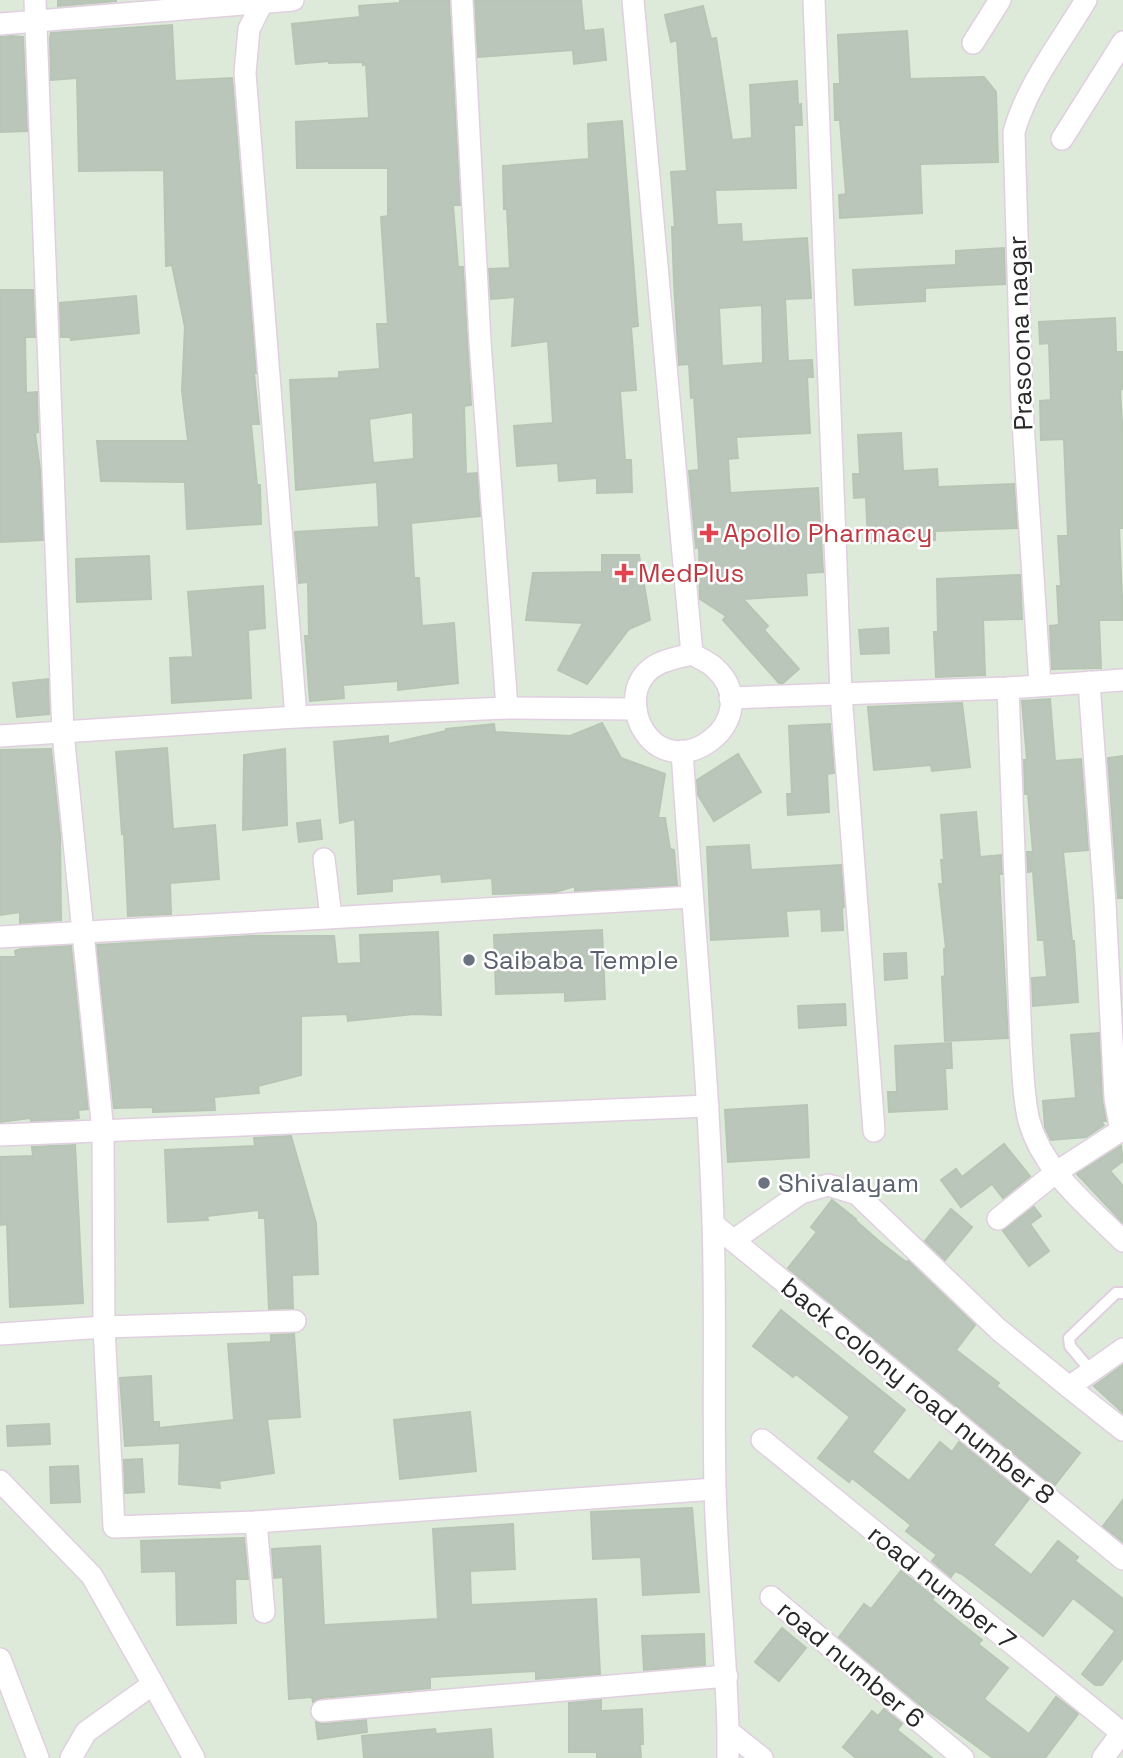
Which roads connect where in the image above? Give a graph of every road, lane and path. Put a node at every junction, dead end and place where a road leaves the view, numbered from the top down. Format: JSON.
{"nodes":[{"id":1,"x":35,"y":0,"type":"edge"},
{"id":2,"x":293,"y":0,"type":"edge"},
{"id":3,"x":462,"y":0,"type":"edge"},
{"id":4,"x":633,"y":0,"type":"edge"},
{"id":5,"x":814,"y":0,"type":"edge"},
{"id":6,"x":1000,"y":0,"type":"edge"},
{"id":7,"x":1086,"y":0,"type":"edge"},
{"id":8,"x":261,"y":2,"type":"edge"},
{"id":9,"x":178,"y":4,"type":"edge"},
{"id":10,"x":34,"y":22,"type":"junction"},
{"id":11,"x":0,"y":24,"type":"edge"},
{"id":12,"x":1123,"y":42,"type":"edge"},
{"id":13,"x":973,"y":43,"type":"dead end"},
{"id":14,"x":1062,"y":139,"type":"dead end"},
{"id":15,"x":692,"y":654,"type":"junction"},
{"id":16,"x":1123,"y":680,"type":"edge"},
{"id":17,"x":1089,"y":682,"type":"junction"},
{"id":18,"x":1040,"y":685,"type":"junction"},
{"id":19,"x":1009,"y":688,"type":"junction"},
{"id":20,"x":841,"y":694,"type":"junction"},
{"id":21,"x":730,"y":698,"type":"junction"},
{"id":22,"x":507,"y":708,"type":"junction"},
{"id":23,"x":636,"y":709,"type":"junction"},
{"id":24,"x":296,"y":717,"type":"junction"},
{"id":25,"x":62,"y":733,"type":"junction"},
{"id":26,"x":0,"y":736,"type":"edge"},
{"id":27,"x":682,"y":751,"type":"junction"},
{"id":28,"x":324,"y":859,"type":"dead end"},
{"id":29,"x":691,"y":897,"type":"junction"},
{"id":30,"x":331,"y":917,"type":"junction"},
{"id":31,"x":83,"y":931,"type":"junction"},
{"id":32,"x":0,"y":937,"type":"edge"},
{"id":33,"x":708,"y":1106,"type":"junction"},
{"id":34,"x":874,"y":1130,"type":"dead end"},
{"id":35,"x":1122,"y":1130,"type":"edge"},
{"id":36,"x":103,"y":1132,"type":"junction"},
{"id":37,"x":0,"y":1135,"type":"edge"},
{"id":38,"x":1055,"y":1173,"type":"junction"},
{"id":39,"x":998,"y":1219,"type":"dead end"},
{"id":40,"x":713,"y":1224,"type":"junction"},
{"id":41,"x":1122,"y":1238,"type":"edge"},
{"id":42,"x":734,"y":1240,"type":"junction"},
{"id":43,"x":1123,"y":1293,"type":"edge"},
{"id":44,"x":295,"y":1321,"type":"dead end"},
{"id":45,"x":104,"y":1327,"type":"junction"},
{"id":46,"x":0,"y":1334,"type":"edge"},
{"id":47,"x":1123,"y":1349,"type":"edge"},
{"id":48,"x":1091,"y":1371,"type":"junction"},
{"id":49,"x":1069,"y":1387,"type":"junction"},
{"id":50,"x":1123,"y":1430,"type":"edge"},
{"id":51,"x":762,"y":1440,"type":"dead end"},
{"id":52,"x":0,"y":1481,"type":"edge"},
{"id":53,"x":715,"y":1489,"type":"junction"},
{"id":54,"x":256,"y":1522,"type":"junction"},
{"id":55,"x":1123,"y":1559,"type":"edge"},
{"id":56,"x":771,"y":1597,"type":"dead end"},
{"id":57,"x":264,"y":1612,"type":"dead end"},
{"id":58,"x":0,"y":1659,"type":"edge"},
{"id":59,"x":727,"y":1676,"type":"junction"},
{"id":60,"x":153,"y":1684,"type":"junction"},
{"id":61,"x":322,"y":1711,"type":"dead end"},
{"id":62,"x":728,"y":1731,"type":"junction"},
{"id":63,"x":1122,"y":1732,"type":"edge"},
{"id":64,"x":38,"y":1758,"type":"edge"},
{"id":65,"x":71,"y":1758,"type":"edge"},
{"id":66,"x":194,"y":1758,"type":"edge"},
{"id":67,"x":728,"y":1758,"type":"edge"},
{"id":68,"x":762,"y":1758,"type":"edge"},
{"id":69,"x":963,"y":1758,"type":"edge"},
{"id":70,"x":1103,"y":1758,"type":"edge"}],
"edges":[{"from":1,"to":10,"type":"street"},
{"from":2,"to":8,"type":"street"},
{"from":3,"to":22,"type":"street"},
{"from":4,"to":15,"type":"street"},
{"from":5,"to":20,"type":"street"},
{"from":6,"to":13,"type":"street"},
{"from":7,"to":18,"type":"street","name":"Prasoona nagar"},
{"from":8,"to":9,"type":"street"},
{"from":8,"to":24,"type":"street"},
{"from":9,"to":10,"type":"street"},
{"from":10,"to":11,"type":"street"},
{"from":10,"to":25,"type":"street"},
{"from":12,"to":14,"type":"street"},
{"from":15,"to":21,"type":"street"},
{"from":15,"to":23,"type":"street"},
{"from":16,"to":17,"type":"street"},
{"from":17,"to":18,"type":"street"},
{"from":17,"to":35,"type":"street"},
{"from":18,"to":19,"type":"street"},
{"from":19,"to":20,"type":"street"},
{"from":19,"to":38,"type":"street"},
{"from":20,"to":21,"type":"street"},
{"from":20,"to":34,"type":"street"},
{"from":21,"to":27,"type":"street"},
{"from":22,"to":23,"type":"street"},
{"from":22,"to":24,"type":"street"},
{"from":23,"to":27,"type":"street"},
{"from":24,"to":25,"type":"street"},
{"from":25,"to":26,"type":"street"},
{"from":25,"to":31,"type":"street"},
{"from":27,"to":29,"type":"street"},
{"from":28,"to":30,"type":"street"},
{"from":29,"to":30,"type":"street"},
{"from":29,"to":33,"type":"street"},
{"from":30,"to":31,"type":"street"},
{"from":31,"to":32,"type":"street"},
{"from":31,"to":36,"type":"street"},
{"from":33,"to":36,"type":"street"},
{"from":33,"to":40,"type":"street"},
{"from":35,"to":38,"type":"street"},
{"from":36,"to":37,"type":"street"},
{"from":36,"to":45,"type":"street"},
{"from":38,"to":39,"type":"street"},
{"from":38,"to":41,"type":"street"},
{"from":40,"to":42,"type":"street","name":"back colony road number 8"},
{"from":40,"to":53,"type":"street"},
{"from":42,"to":49,"type":"street"},
{"from":42,"to":55,"type":"street","name":"back colony road number 8"},
{"from":43,"to":48,"type":"lane"},
{"from":44,"to":45,"type":"street"},
{"from":45,"to":46,"type":"street"},
{"from":45,"to":54,"type":"street"},
{"from":47,"to":48,"type":"street"},
{"from":48,"to":49,"type":"street"},
{"from":49,"to":50,"type":"street"},
{"from":51,"to":63,"type":"street","name":"road number 7"},
{"from":52,"to":60,"type":"street"},
{"from":53,"to":54,"type":"street"},
{"from":53,"to":59,"type":"street"},
{"from":54,"to":57,"type":"street"},
{"from":56,"to":69,"type":"street","name":"road number 6"},
{"from":58,"to":64,"type":"street"},
{"from":59,"to":61,"type":"street"},
{"from":59,"to":62,"type":"street"},
{"from":60,"to":65,"type":"street"},
{"from":60,"to":66,"type":"street"},
{"from":62,"to":67,"type":"street"},
{"from":62,"to":68,"type":"street"},
{"from":63,"to":70,"type":"street"}]}
